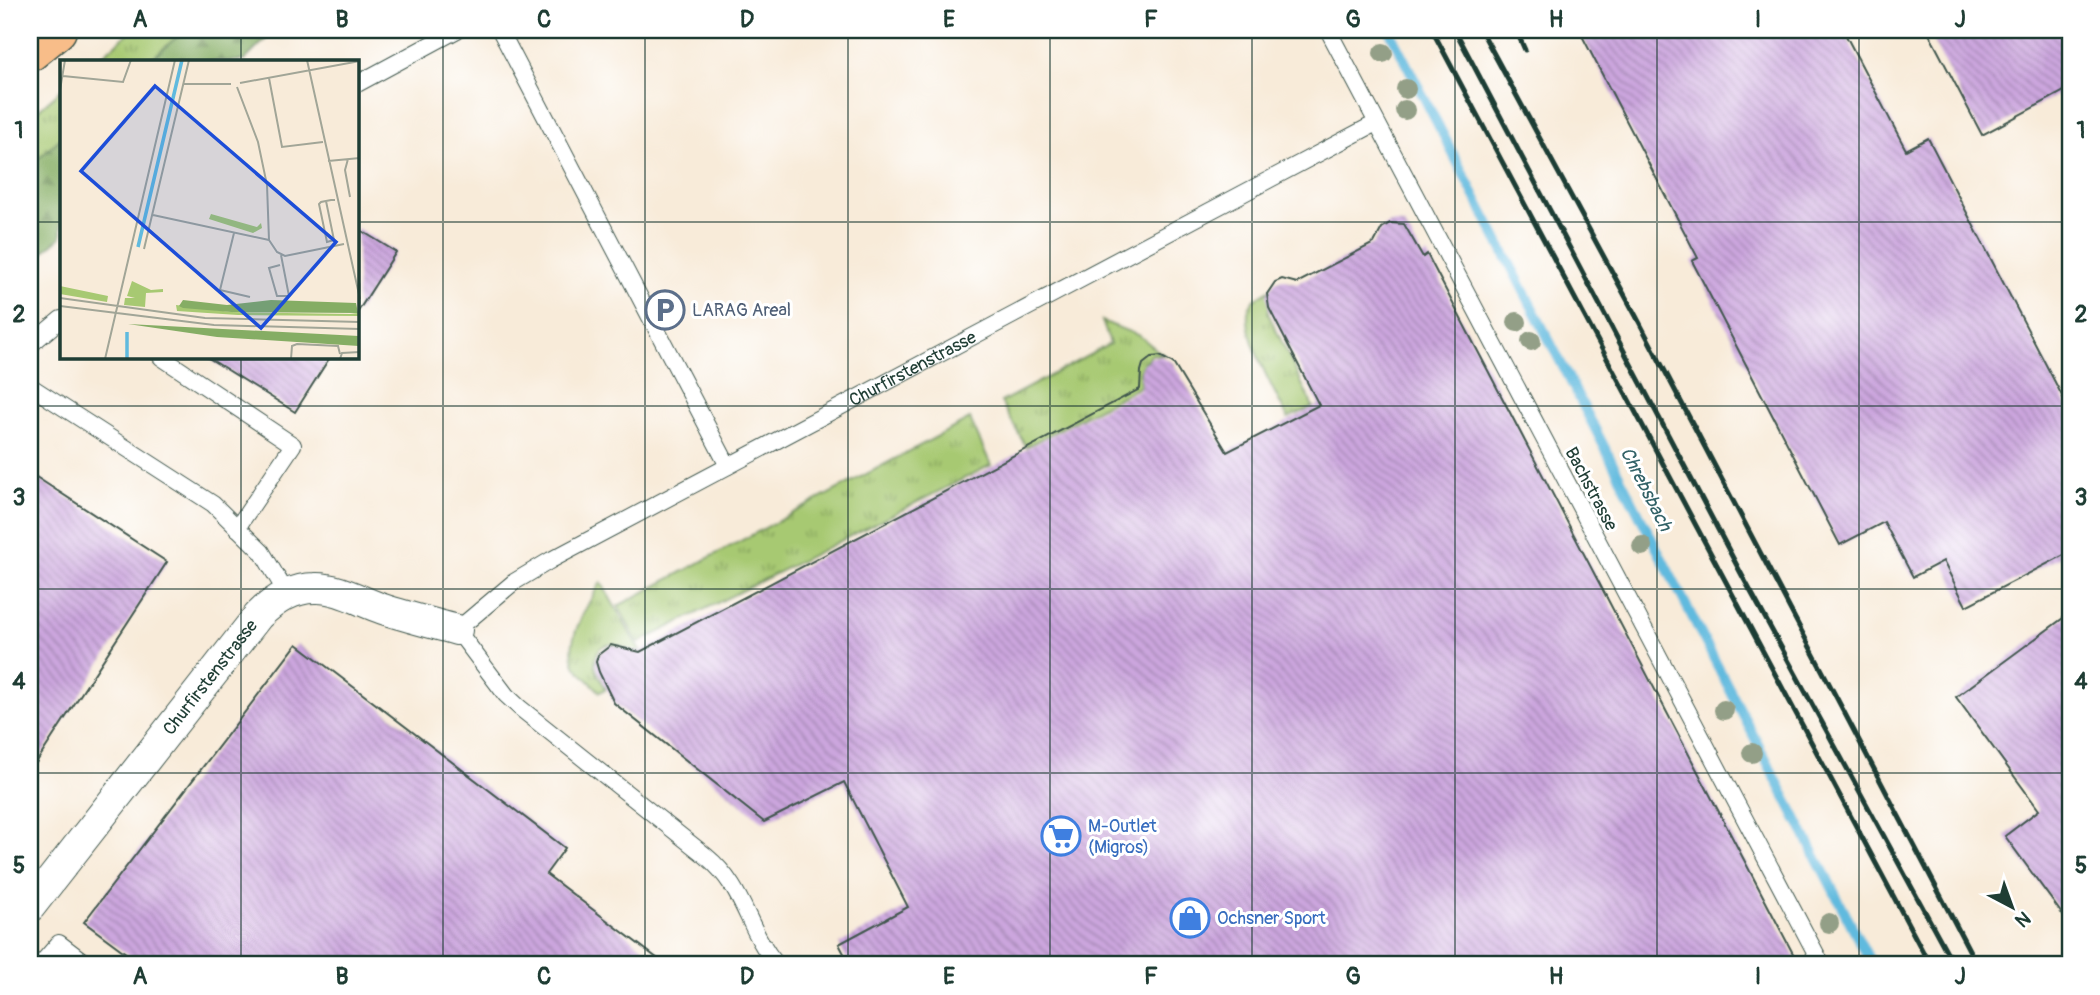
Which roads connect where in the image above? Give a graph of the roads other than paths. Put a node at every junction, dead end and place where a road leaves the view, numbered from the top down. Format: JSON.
{"nodes":[{"id":1,"x":57,"y":30,"type":"edge"},
{"id":2,"x":457,"y":30,"type":"edge"},
{"id":3,"x":500,"y":30,"type":"edge"},
{"id":4,"x":1328,"y":30,"type":"edge"},
{"id":5,"x":30,"y":52,"type":"edge"},
{"id":6,"x":359,"y":83,"type":"edge"},
{"id":7,"x":1376,"y":123,"type":"junction"},
{"id":8,"x":60,"y":320,"type":"edge"},
{"id":9,"x":30,"y":345,"type":"edge"},
{"id":10,"x":164,"y":359,"type":"edge"},
{"id":11,"x":30,"y":386,"type":"edge"},
{"id":12,"x":728,"y":467,"type":"junction"},
{"id":13,"x":237,"y":528,"type":"junction"},
{"id":14,"x":287,"y":594,"type":"junction"},
{"id":15,"x":457,"y":630,"type":"junction"},
{"id":16,"x":30,"y":907,"type":"edge"},
{"id":17,"x":40,"y":965,"type":"edge"},
{"id":18,"x":88,"y":965,"type":"edge"},
{"id":19,"x":777,"y":965,"type":"edge"},
{"id":20,"x":1822,"y":965,"type":"edge"}],
"edges":[{"from":1,"to":5,"type":"highway"},
{"from":2,"to":6,"type":"lane"},
{"from":3,"to":12,"type":"lane"},
{"from":4,"to":7,"type":"lane","name":"Bachstrasse"},
{"from":7,"to":12,"type":"lane","name":"Churfirstenstrasse"},
{"from":7,"to":20,"type":"lane","name":"Bachstrasse"},
{"from":8,"to":9,"type":"lane"},
{"from":10,"to":13,"type":"lane"},
{"from":11,"to":13,"type":"lane"},
{"from":12,"to":15,"type":"lane","name":"Churfirstenstrasse"},
{"from":13,"to":14,"type":"lane"},
{"from":14,"to":15,"type":"street","name":"Churfirstenstrasse"},
{"from":14,"to":16,"type":"street","name":"Churfirstenstrasse"},
{"from":15,"to":19,"type":"lane"},
{"from":17,"to":18,"type":"lane"}]}
